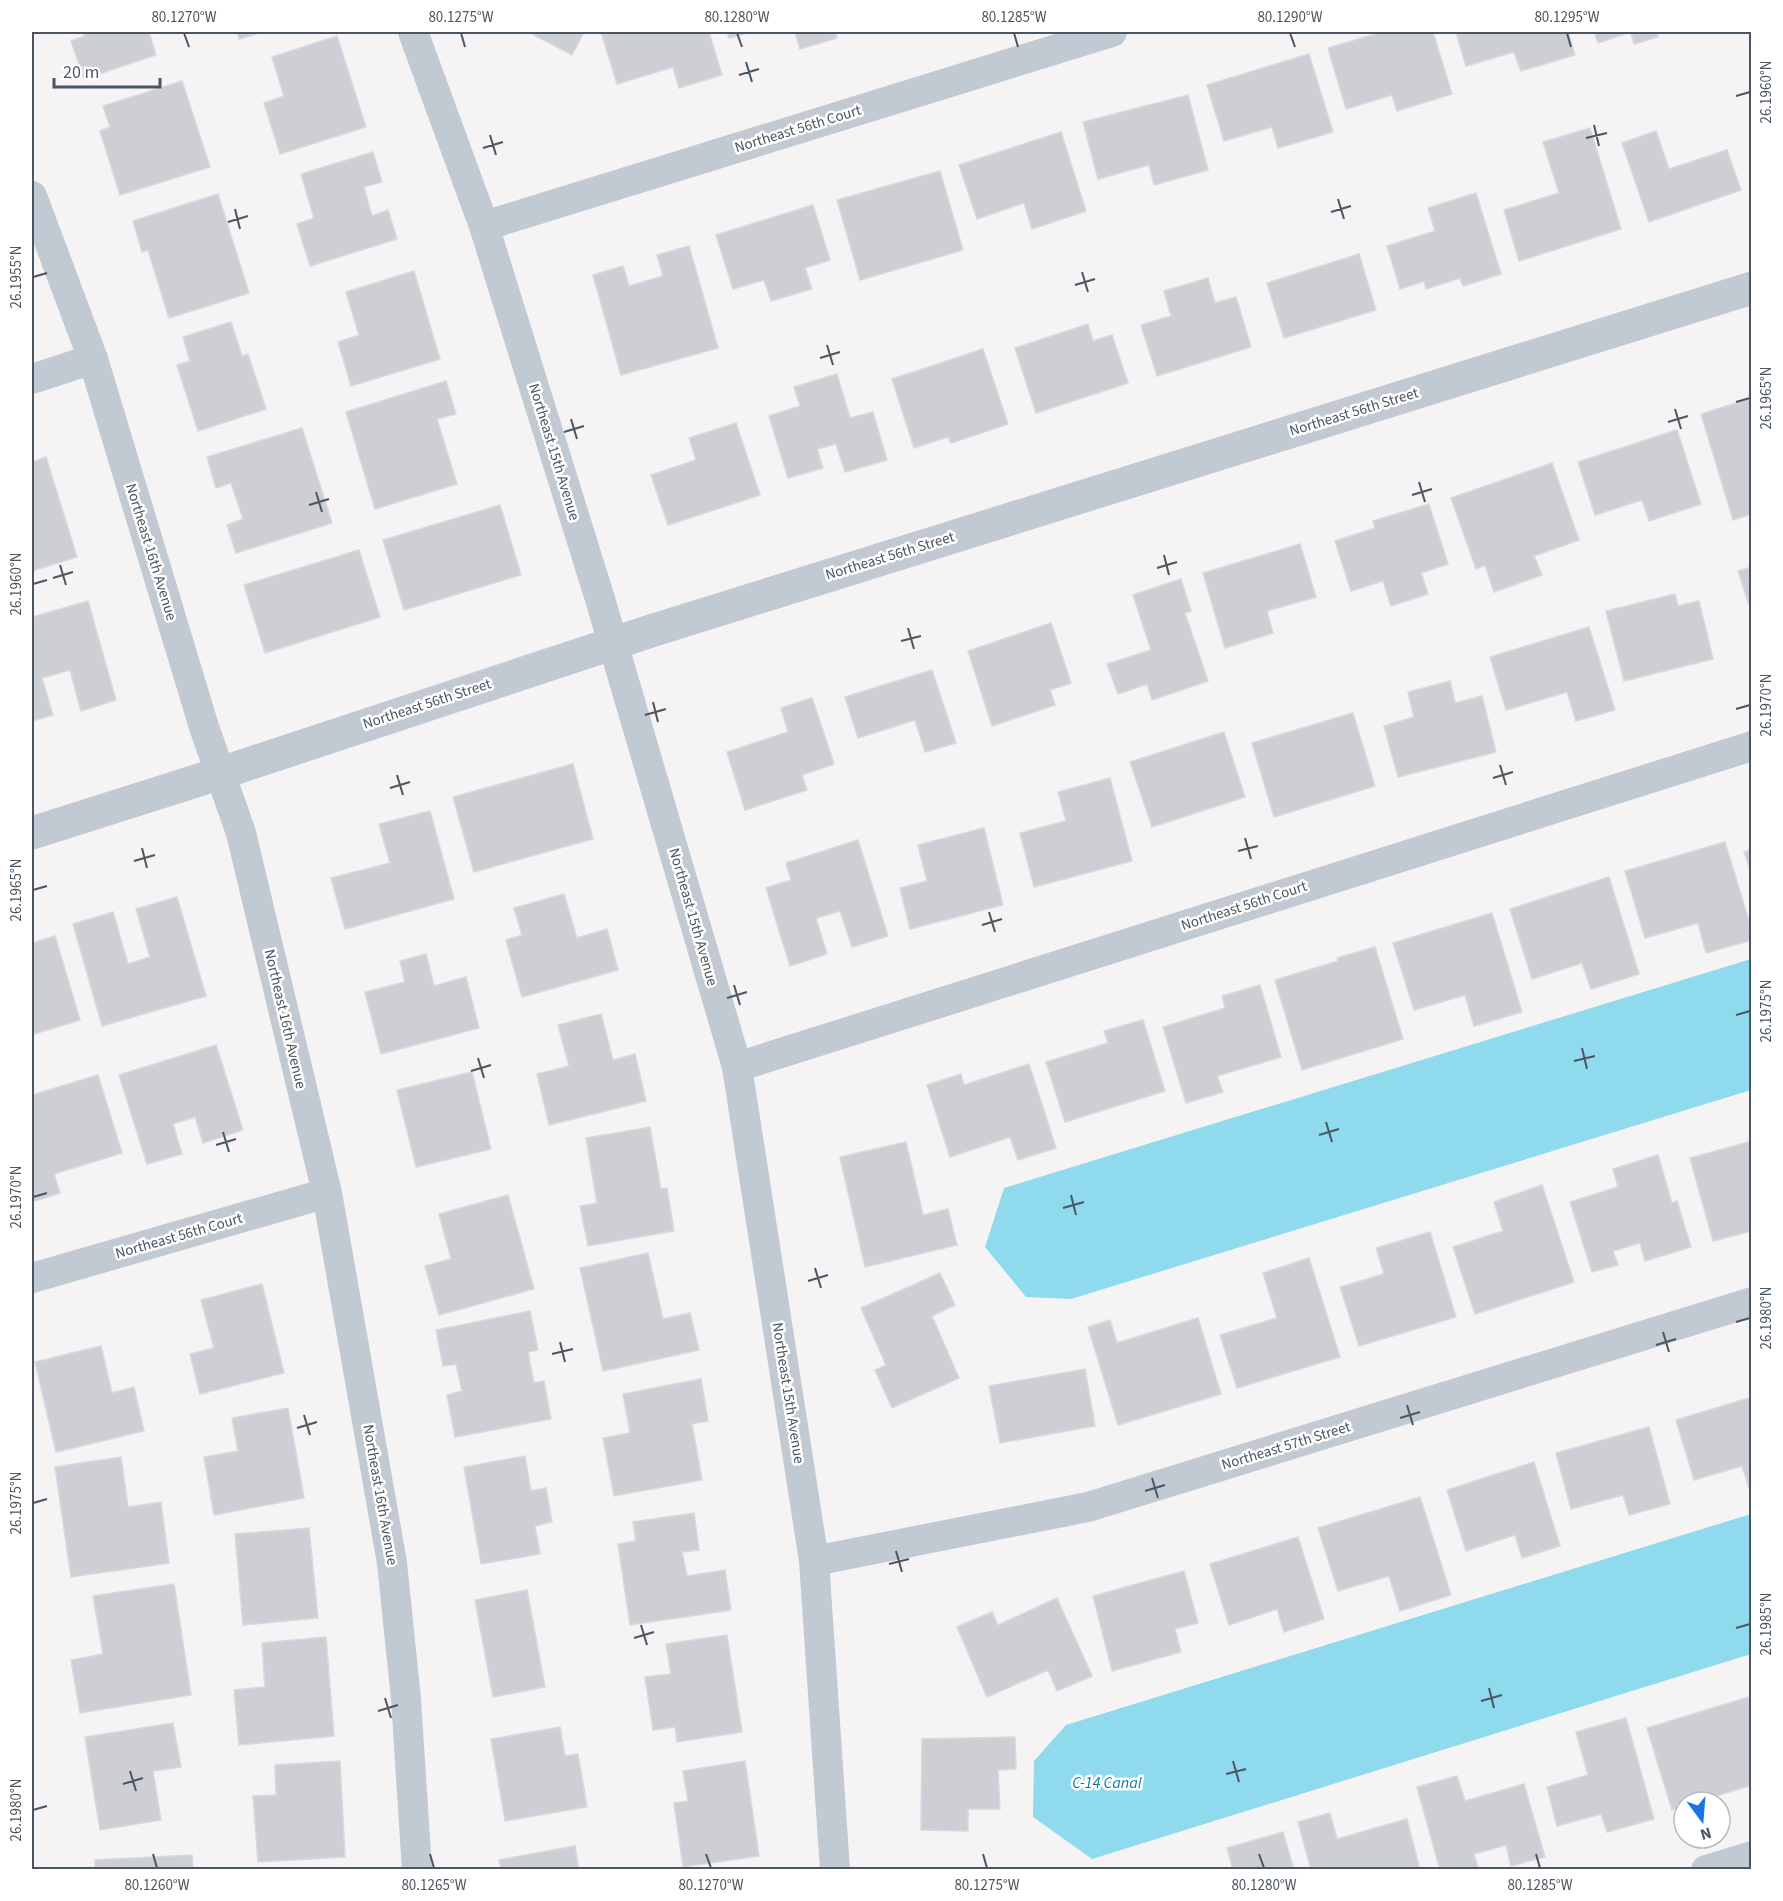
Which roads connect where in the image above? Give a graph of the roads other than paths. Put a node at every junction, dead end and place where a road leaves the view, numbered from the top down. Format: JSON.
{"nodes":[{"id":1,"x":413,"y":32,"type":"edge"},
{"id":2,"x":1112,"y":32,"type":"edge"},
{"id":3,"x":32,"y":196,"type":"edge"},
{"id":4,"x":484,"y":226,"type":"junction"},
{"id":5,"x":1752,"y":288,"type":"edge"},
{"id":6,"x":93,"y":359,"type":"junction"},
{"id":7,"x":32,"y":379,"type":"edge"},
{"id":8,"x":613,"y":642,"type":"junction"},
{"id":9,"x":1752,"y":746,"type":"edge"},
{"id":10,"x":221,"y":773,"type":"junction"},
{"id":11,"x":32,"y":833,"type":"edge"},
{"id":12,"x":737,"y":1067,"type":"junction"},
{"id":13,"x":327,"y":1193,"type":"junction"},
{"id":14,"x":32,"y":1278,"type":"edge"},
{"id":15,"x":1752,"y":1302,"type":"edge"},
{"id":16,"x":814,"y":1562,"type":"junction"},
{"id":17,"x":1752,"y":1856,"type":"edge"},
{"id":18,"x":417,"y":1869,"type":"edge"},
{"id":19,"x":835,"y":1869,"type":"edge"},
{"id":20,"x":1706,"y":1869,"type":"edge"}],
"edges":[{"from":1,"to":4,"type":"street","name":"Northeast 15th Avenue"},
{"from":2,"to":4,"type":"street","name":"Northeast 56th Court"},
{"from":3,"to":6,"type":"street","name":"Northeast 16th Avenue"},
{"from":4,"to":8,"type":"street","name":"Northeast 15th Avenue"},
{"from":5,"to":8,"type":"street","name":"Northeast 56th Street"},
{"from":6,"to":7,"type":"street"},
{"from":6,"to":10,"type":"street","name":"Northeast 16th Avenue"},
{"from":8,"to":10,"type":"street","name":"Northeast 56th Street"},
{"from":8,"to":12,"type":"street","name":"Northeast 15th Avenue"},
{"from":9,"to":12,"type":"street","name":"Northeast 56th Court"},
{"from":10,"to":11,"type":"street","name":"Northeast 56th Street"},
{"from":10,"to":13,"type":"street","name":"Northeast 16th Avenue"},
{"from":12,"to":16,"type":"street","name":"Northeast 15th Avenue"},
{"from":13,"to":14,"type":"street","name":"Northeast 56th Court"},
{"from":13,"to":18,"type":"street","name":"Northeast 16th Avenue"},
{"from":15,"to":16,"type":"street","name":"Northeast 57th Street"},
{"from":16,"to":19,"type":"street","name":"Northeast 15th Avenue"},
{"from":17,"to":20,"type":"street"}]}
